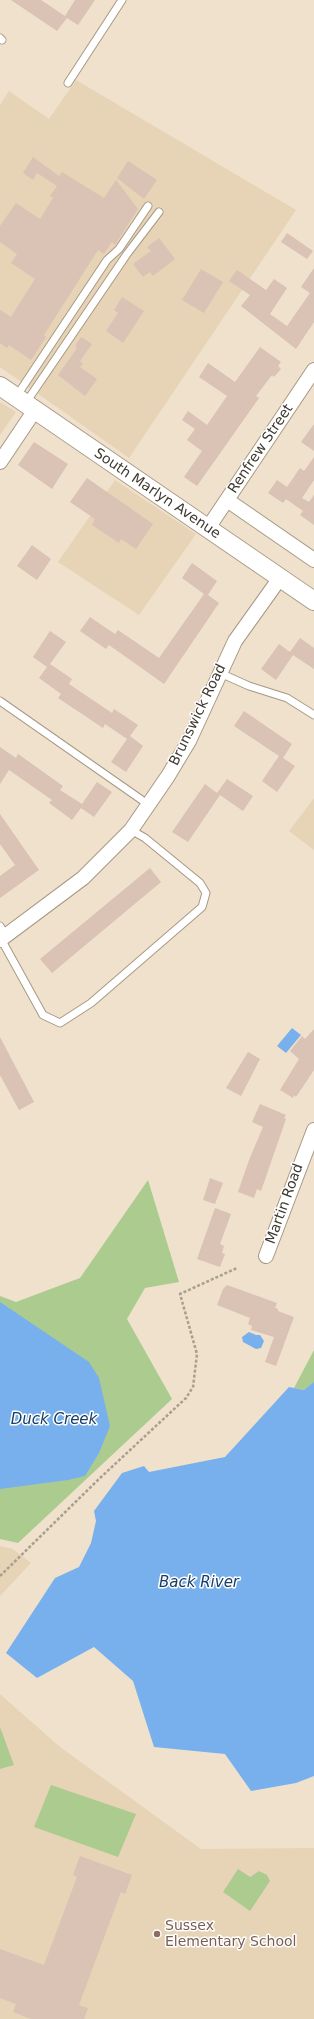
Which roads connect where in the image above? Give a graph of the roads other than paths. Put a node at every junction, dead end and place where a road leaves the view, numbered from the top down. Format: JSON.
{"nodes":[{"id":1,"x":122,"y":0,"type":"edge"},
{"id":2,"x":68,"y":83,"type":"dead end"},
{"id":3,"x":148,"y":206,"type":"dead end"},
{"id":4,"x":159,"y":212,"type":"dead end"},
{"id":5,"x":314,"y":370,"type":"edge"},
{"id":6,"x":0,"y":386,"type":"edge"},
{"id":7,"x":26,"y":404,"type":"junction"},
{"id":8,"x":0,"y":462,"type":"edge"},
{"id":9,"x":227,"y":500,"type":"junction"},
{"id":10,"x":208,"y":528,"type":"junction"},
{"id":11,"x":314,"y":560,"type":"edge"},
{"id":12,"x":280,"y":578,"type":"junction"},
{"id":13,"x":314,"y":601,"type":"edge"},
{"id":14,"x":220,"y":672,"type":"junction"},
{"id":15,"x":0,"y":701,"type":"edge"},
{"id":16,"x":314,"y":715,"type":"edge"},
{"id":17,"x":149,"y":805,"type":"junction"},
{"id":18,"x":132,"y":830,"type":"junction"},
{"id":19,"x":2,"y":935,"type":"edge"},
{"id":20,"x":314,"y":1130,"type":"edge"},
{"id":21,"x":266,"y":1256,"type":"dead end"}],
"edges":[{"from":1,"to":2,"type":"lane"},
{"from":3,"to":7,"type":"lane"},
{"from":4,"to":7,"type":"lane"},
{"from":5,"to":9,"type":"street","name":"Renfrew Street"},
{"from":6,"to":7,"type":"street","name":"South Marlyn Avenue"},
{"from":7,"to":8,"type":"street"},
{"from":7,"to":10,"type":"street","name":"South Marlyn Avenue"},
{"from":9,"to":10,"type":"street","name":"Renfrew Street"},
{"from":9,"to":11,"type":"street"},
{"from":10,"to":12,"type":"street","name":"South Marlyn Avenue"},
{"from":12,"to":13,"type":"street","name":"South Marlyn Avenue"},
{"from":12,"to":14,"type":"street","name":"Brunswick Road"},
{"from":14,"to":16,"type":"lane"},
{"from":14,"to":17,"type":"street","name":"Brunswick Road"},
{"from":15,"to":17,"type":"lane"},
{"from":17,"to":18,"type":"street","name":"Brunswick Road"},
{"from":18,"to":19,"type":"street","name":"Brunswick Road"},
{"from":18,"to":19,"type":"lane"},
{"from":20,"to":21,"type":"street","name":"Martin Road"}]}
